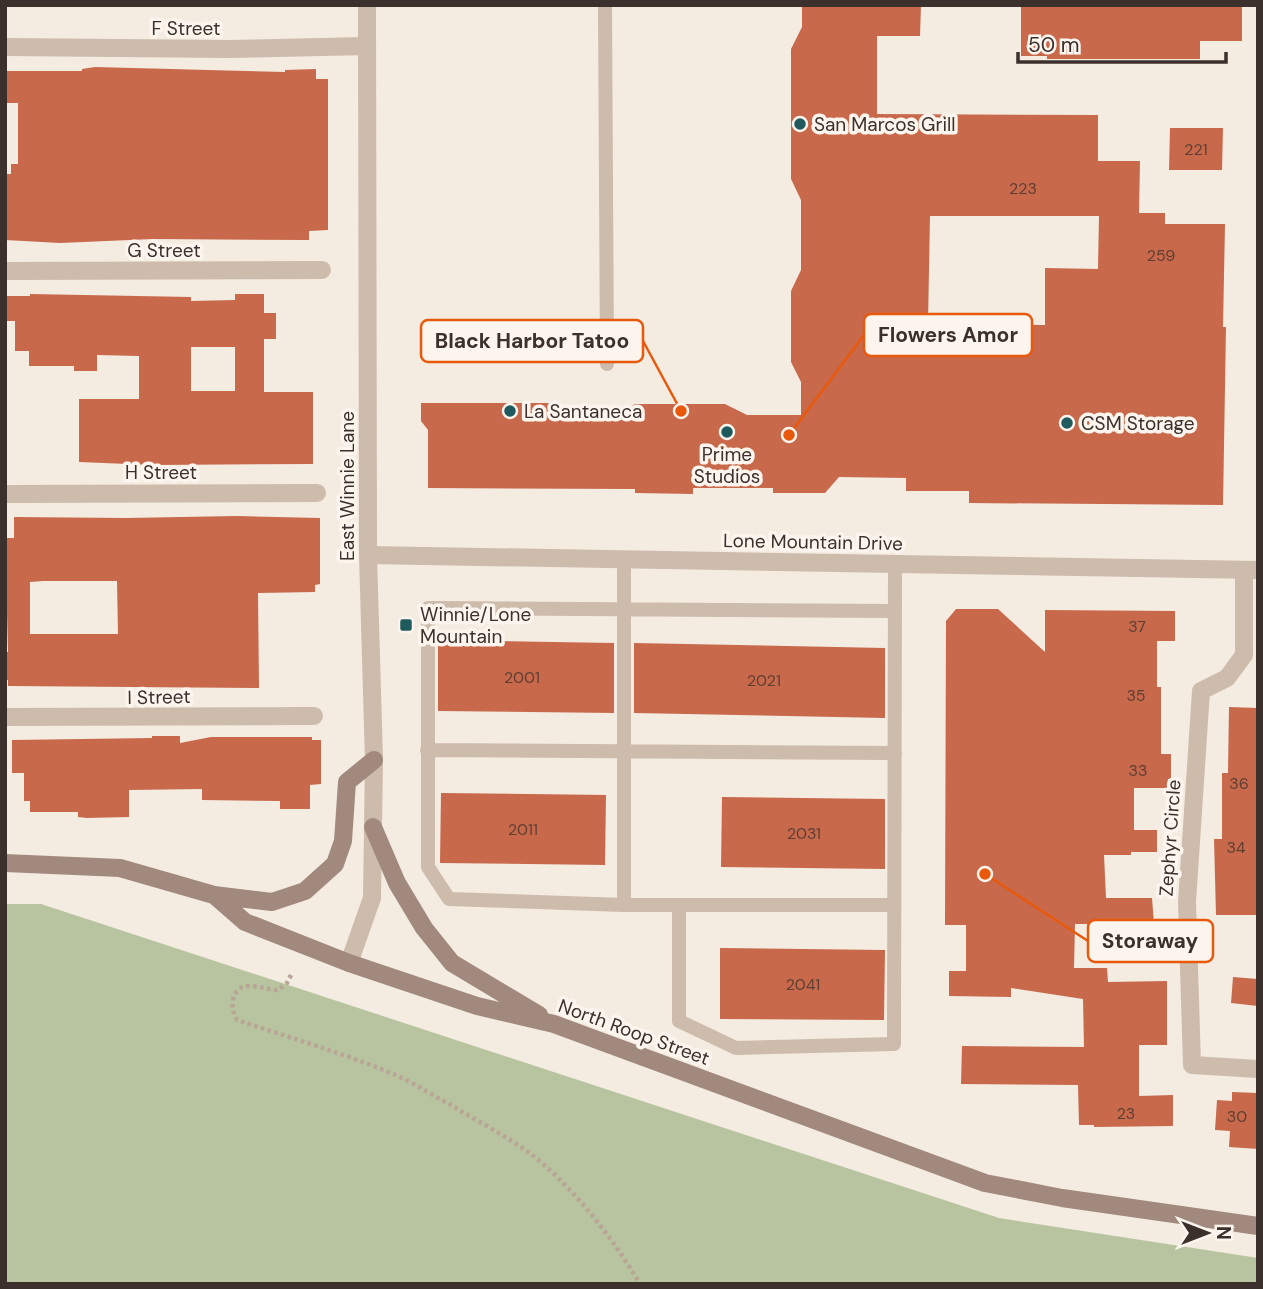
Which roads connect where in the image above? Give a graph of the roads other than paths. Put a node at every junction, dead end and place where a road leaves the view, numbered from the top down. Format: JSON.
{"nodes":[{"id":1,"x":367,"y":5,"type":"edge"},
{"id":2,"x":605,"y":5,"type":"edge"},
{"id":3,"x":367,"y":46,"type":"junction"},
{"id":4,"x":5,"y":47,"type":"edge"},
{"id":5,"x":322,"y":270,"type":"dead end"},
{"id":6,"x":5,"y":271,"type":"edge"},
{"id":7,"x":607,"y":364,"type":"dead end"},
{"id":8,"x":317,"y":493,"type":"dead end"},
{"id":9,"x":5,"y":495,"type":"edge"},
{"id":10,"x":368,"y":555,"type":"junction"},
{"id":11,"x":624,"y":559,"type":"junction"},
{"id":12,"x":895,"y":565,"type":"junction"},
{"id":13,"x":1251,"y":570,"type":"edge"},
{"id":14,"x":624,"y":610,"type":"junction"},
{"id":15,"x":895,"y":611,"type":"junction"},
{"id":16,"x":314,"y":716,"type":"dead end"},
{"id":17,"x":5,"y":717,"type":"edge"},
{"id":18,"x":427,"y":750,"type":"junction"},
{"id":19,"x":624,"y":751,"type":"junction"},
{"id":20,"x":895,"y":753,"type":"junction"},
{"id":21,"x":373,"y":760,"type":"junction"},
{"id":22,"x":373,"y":827,"type":"junction"},
{"id":23,"x":5,"y":863,"type":"edge"},
{"id":24,"x":214,"y":895,"type":"junction"},
{"id":25,"x":624,"y":905,"type":"junction"},
{"id":26,"x":679,"y":905,"type":"junction"},
{"id":27,"x":894,"y":905,"type":"junction"},
{"id":28,"x":349,"y":963,"type":"junction"},
{"id":29,"x":554,"y":1024,"type":"junction"},
{"id":30,"x":1258,"y":1069,"type":"edge"},
{"id":31,"x":1258,"y":1226,"type":"edge"}],
"edges":[{"from":1,"to":3,"type":"street","name":"East Winnie Lane"},
{"from":2,"to":7,"type":"lane"},
{"from":3,"to":4,"type":"street","name":"F Street"},
{"from":3,"to":10,"type":"street","name":"East Winnie Lane"},
{"from":5,"to":6,"type":"street","name":"G Street"},
{"from":8,"to":9,"type":"street","name":"H Street"},
{"from":10,"to":11,"type":"street","name":"Lone Mountain Drive"},
{"from":10,"to":21,"type":"street","name":"East Winnie Lane"},
{"from":11,"to":12,"type":"street","name":"Lone Mountain Drive"},
{"from":11,"to":14,"type":"lane"},
{"from":12,"to":13,"type":"street","name":"Lone Mountain Drive"},
{"from":12,"to":15,"type":"lane"},
{"from":13,"to":30,"type":"street","name":"Zephyr Circle"},
{"from":14,"to":15,"type":"lane"},
{"from":14,"to":18,"type":"lane"},
{"from":14,"to":19,"type":"lane"},
{"from":15,"to":20,"type":"lane"},
{"from":16,"to":17,"type":"street","name":"I Street"},
{"from":18,"to":19,"type":"lane"},
{"from":18,"to":25,"type":"lane"},
{"from":19,"to":20,"type":"lane"},
{"from":19,"to":25,"type":"lane"},
{"from":20,"to":27,"type":"lane"},
{"from":21,"to":22,"type":"street","name":"East Winnie Lane"},
{"from":21,"to":24,"type":"main road"},
{"from":22,"to":28,"type":"street","name":"East Winnie Lane"},
{"from":22,"to":29,"type":"main road"},
{"from":23,"to":24,"type":"main road","name":"North Roop Street"},
{"from":24,"to":28,"type":"main road","name":"North Roop Street"},
{"from":25,"to":26,"type":"lane"},
{"from":26,"to":27,"type":"lane"},
{"from":26,"to":27,"type":"lane"},
{"from":28,"to":29,"type":"main road","name":"North Roop Street"},
{"from":29,"to":31,"type":"main road","name":"North Roop Street"}]}
